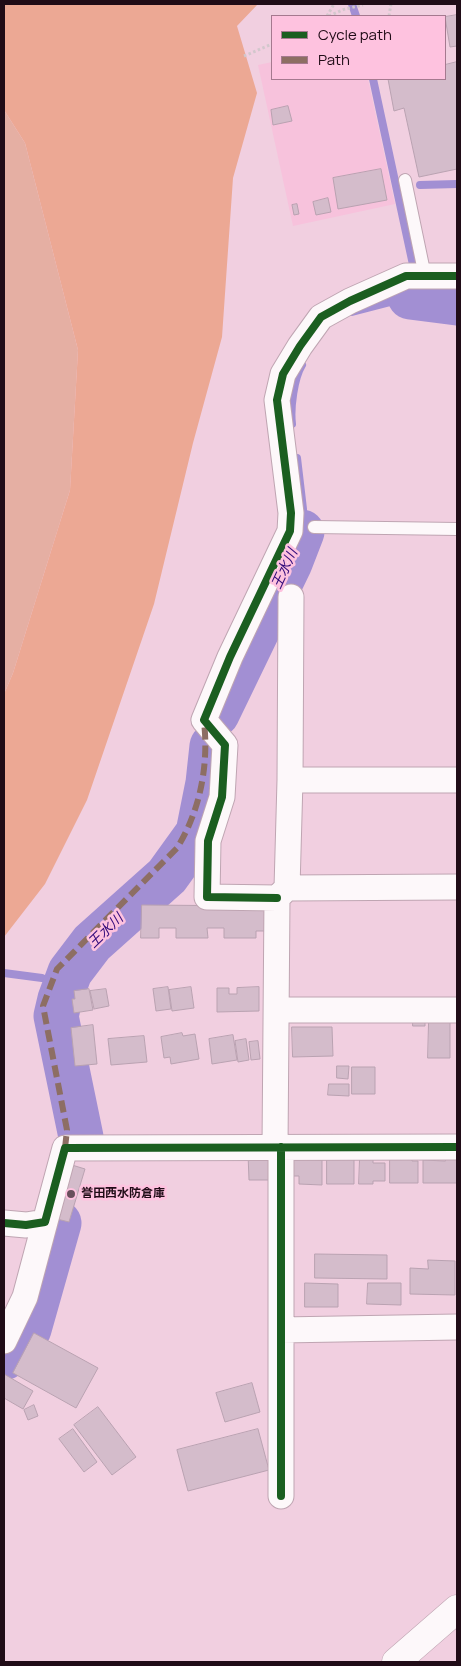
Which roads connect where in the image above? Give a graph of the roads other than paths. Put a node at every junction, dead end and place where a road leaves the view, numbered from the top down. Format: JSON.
{"nodes":[{"id":1,"x":405,"y":180,"type":"dead end"},
{"id":2,"x":425,"y":276,"type":"junction"},
{"id":3,"x":457,"y":276,"type":"edge"},
{"id":4,"x":314,"y":527,"type":"dead end"},
{"id":5,"x":457,"y":529,"type":"edge"},
{"id":6,"x":291,"y":597,"type":"dead end"},
{"id":7,"x":290,"y":780,"type":"junction"},
{"id":8,"x":457,"y":780,"type":"edge"},
{"id":9,"x":457,"y":887,"type":"edge"},
{"id":10,"x":282,"y":893,"type":"junction"},
{"id":11,"x":277,"y":1010,"type":"junction"},
{"id":12,"x":457,"y":1010,"type":"edge"},
{"id":13,"x":278,"y":1147,"type":"junction"},
{"id":14,"x":457,"y":1147,"type":"edge"},
{"id":15,"x":45,"y":1222,"type":"junction"},
{"id":16,"x":4,"y":1223,"type":"edge"},
{"id":17,"x":457,"y":1327,"type":"edge"},
{"id":18,"x":281,"y":1330,"type":"junction"},
{"id":19,"x":4,"y":1341,"type":"edge"},
{"id":20,"x":282,"y":1496,"type":"dead end"},
{"id":21,"x":457,"y":1609,"type":"edge"},
{"id":22,"x":396,"y":1662,"type":"edge"}],
"edges":[{"from":1,"to":2,"type":"lane"},
{"from":2,"to":3,"type":"street"},
{"from":2,"to":10,"type":"street"},
{"from":4,"to":5,"type":"lane"},
{"from":6,"to":7,"type":"street"},
{"from":7,"to":8,"type":"street"},
{"from":7,"to":10,"type":"street"},
{"from":9,"to":10,"type":"street"},
{"from":10,"to":11,"type":"street"},
{"from":11,"to":12,"type":"street"},
{"from":11,"to":13,"type":"street"},
{"from":13,"to":14,"type":"street"},
{"from":13,"to":15,"type":"street"},
{"from":13,"to":18,"type":"street"},
{"from":15,"to":16,"type":"street"},
{"from":15,"to":19,"type":"street"},
{"from":17,"to":18,"type":"street"},
{"from":18,"to":20,"type":"street"},
{"from":21,"to":22,"type":"highway"}]}
